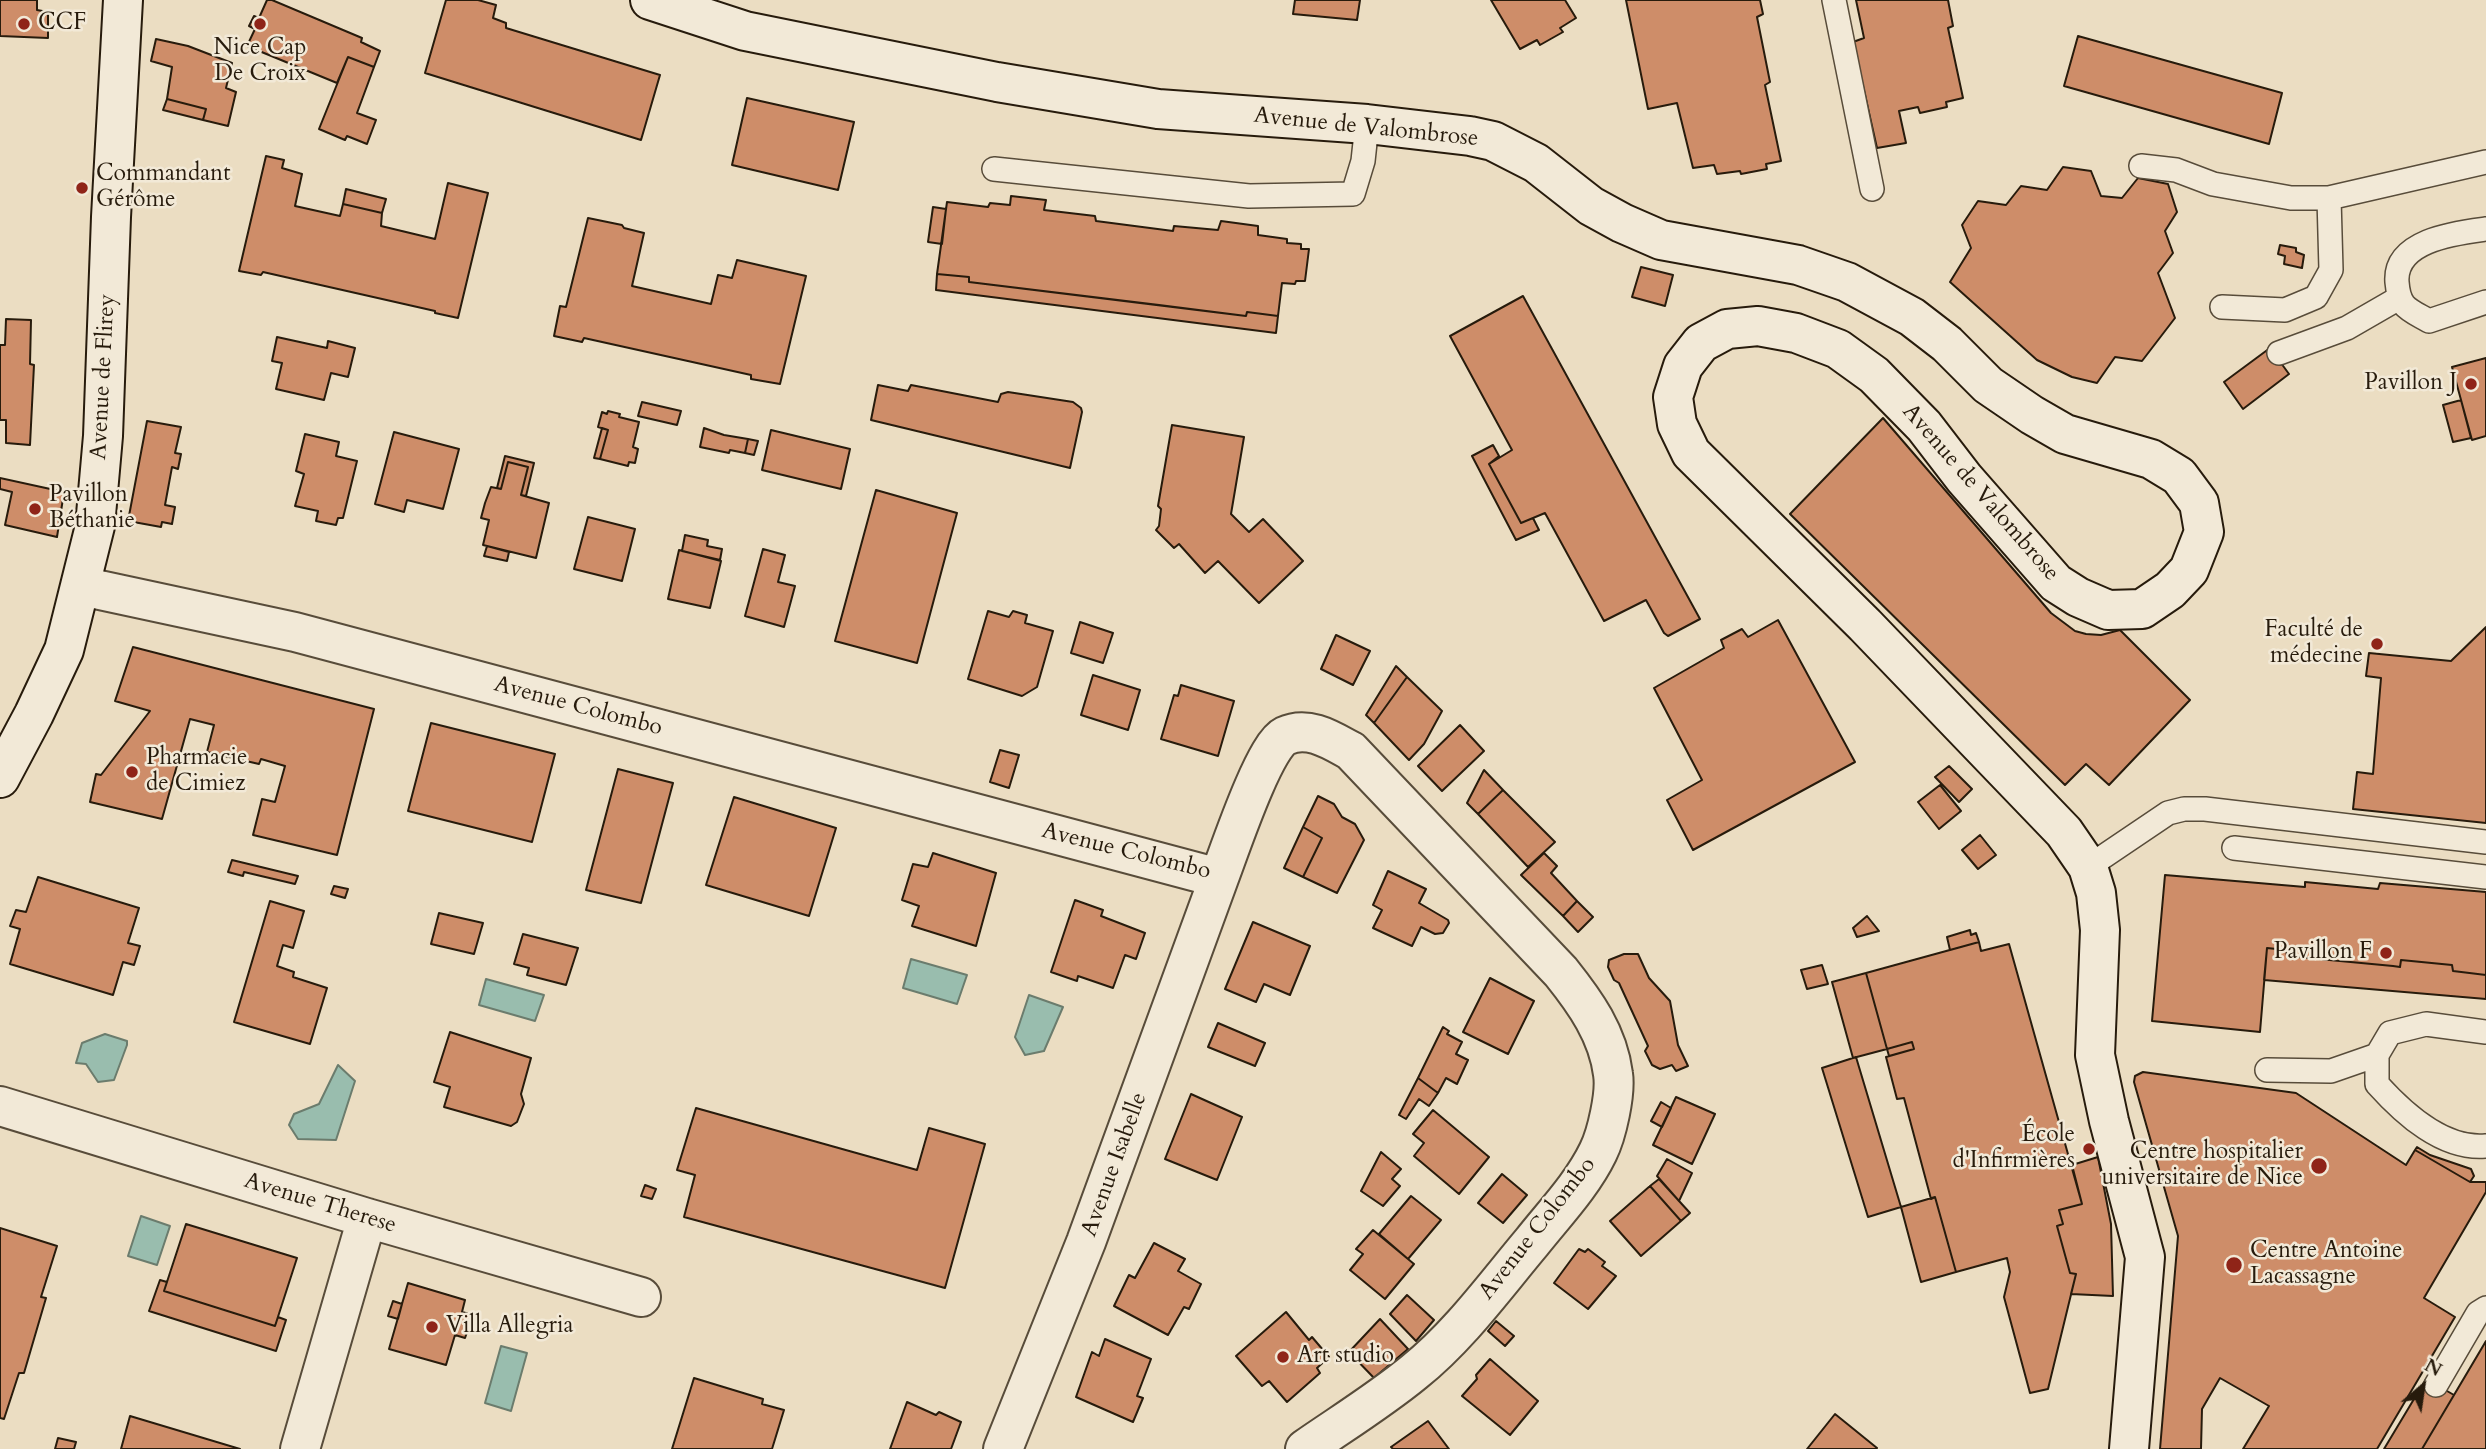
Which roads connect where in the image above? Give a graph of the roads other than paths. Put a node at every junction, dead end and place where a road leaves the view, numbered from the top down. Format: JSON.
{"nodes":[{"id":1,"x":123,"y":0,"type":"edge"},
{"id":2,"x":650,"y":0,"type":"edge"},
{"id":3,"x":1834,"y":0,"type":"edge"},
{"id":4,"x":1367,"y":124,"type":"junction"},
{"id":5,"x":2486,"y":162,"type":"edge"},
{"id":6,"x":2141,"y":166,"type":"dead end"},
{"id":7,"x":994,"y":169,"type":"dead end"},
{"id":8,"x":1872,"y":189,"type":"dead end"},
{"id":9,"x":2329,"y":198,"type":"junction"},
{"id":10,"x":2486,"y":229,"type":"edge"},
{"id":11,"x":2399,"y":298,"type":"junction"},
{"id":12,"x":2486,"y":302,"type":"edge"},
{"id":13,"x":2222,"y":307,"type":"dead end"},
{"id":14,"x":2279,"y":354,"type":"dead end"},
{"id":15,"x":81,"y":586,"type":"junction"},
{"id":16,"x":0,"y":778,"type":"edge"},
{"id":17,"x":2486,"y":842,"type":"edge"},
{"id":18,"x":2234,"y":848,"type":"dead end"},
{"id":19,"x":2088,"y":867,"type":"junction"},
{"id":20,"x":1219,"y":877,"type":"junction"},
{"id":21,"x":2486,"y":877,"type":"edge"},
{"id":22,"x":2486,"y":1032,"type":"edge"},
{"id":23,"x":2377,"y":1055,"type":"junction"},
{"id":24,"x":2267,"y":1070,"type":"dead end"},
{"id":25,"x":0,"y":1106,"type":"edge"},
{"id":26,"x":2486,"y":1146,"type":"edge"},
{"id":27,"x":367,"y":1218,"type":"junction"},
{"id":28,"x":641,"y":1297,"type":"dead end"},
{"id":29,"x":2486,"y":1308,"type":"edge"},
{"id":30,"x":2436,"y":1385,"type":"dead end"},
{"id":31,"x":300,"y":1449,"type":"edge"},
{"id":32,"x":1003,"y":1449,"type":"edge"},
{"id":33,"x":1305,"y":1449,"type":"edge"},
{"id":34,"x":2129,"y":1449,"type":"edge"}],
"edges":[{"from":1,"to":15,"type":"main road","name":"Avenue de Flirey"},
{"from":2,"to":4,"type":"main road","name":"Avenue de Valombrose"},
{"from":3,"to":8,"type":"lane"},
{"from":4,"to":7,"type":"lane"},
{"from":4,"to":19,"type":"main road","name":"Avenue de Valombrose"},
{"from":5,"to":9,"type":"lane"},
{"from":6,"to":9,"type":"lane"},
{"from":9,"to":13,"type":"lane"},
{"from":10,"to":11,"type":"lane"},
{"from":11,"to":12,"type":"lane"},
{"from":11,"to":14,"type":"lane"},
{"from":15,"to":16,"type":"main road","name":"Avenue de Flirey"},
{"from":15,"to":20,"type":"main road","name":"Avenue Colombo"},
{"from":17,"to":19,"type":"lane"},
{"from":18,"to":21,"type":"lane"},
{"from":19,"to":34,"type":"main road","name":"Avenue de Valombrose"},
{"from":20,"to":32,"type":"main road","name":"Avenue Isabelle"},
{"from":20,"to":33,"type":"main road","name":"Avenue Colombo"},
{"from":22,"to":23,"type":"lane"},
{"from":23,"to":24,"type":"lane"},
{"from":23,"to":26,"type":"lane"},
{"from":25,"to":27,"type":"main road","name":"Avenue Therese"},
{"from":27,"to":28,"type":"main road","name":"Avenue Therese"},
{"from":27,"to":31,"type":"main road"},
{"from":29,"to":30,"type":"lane"}]}
